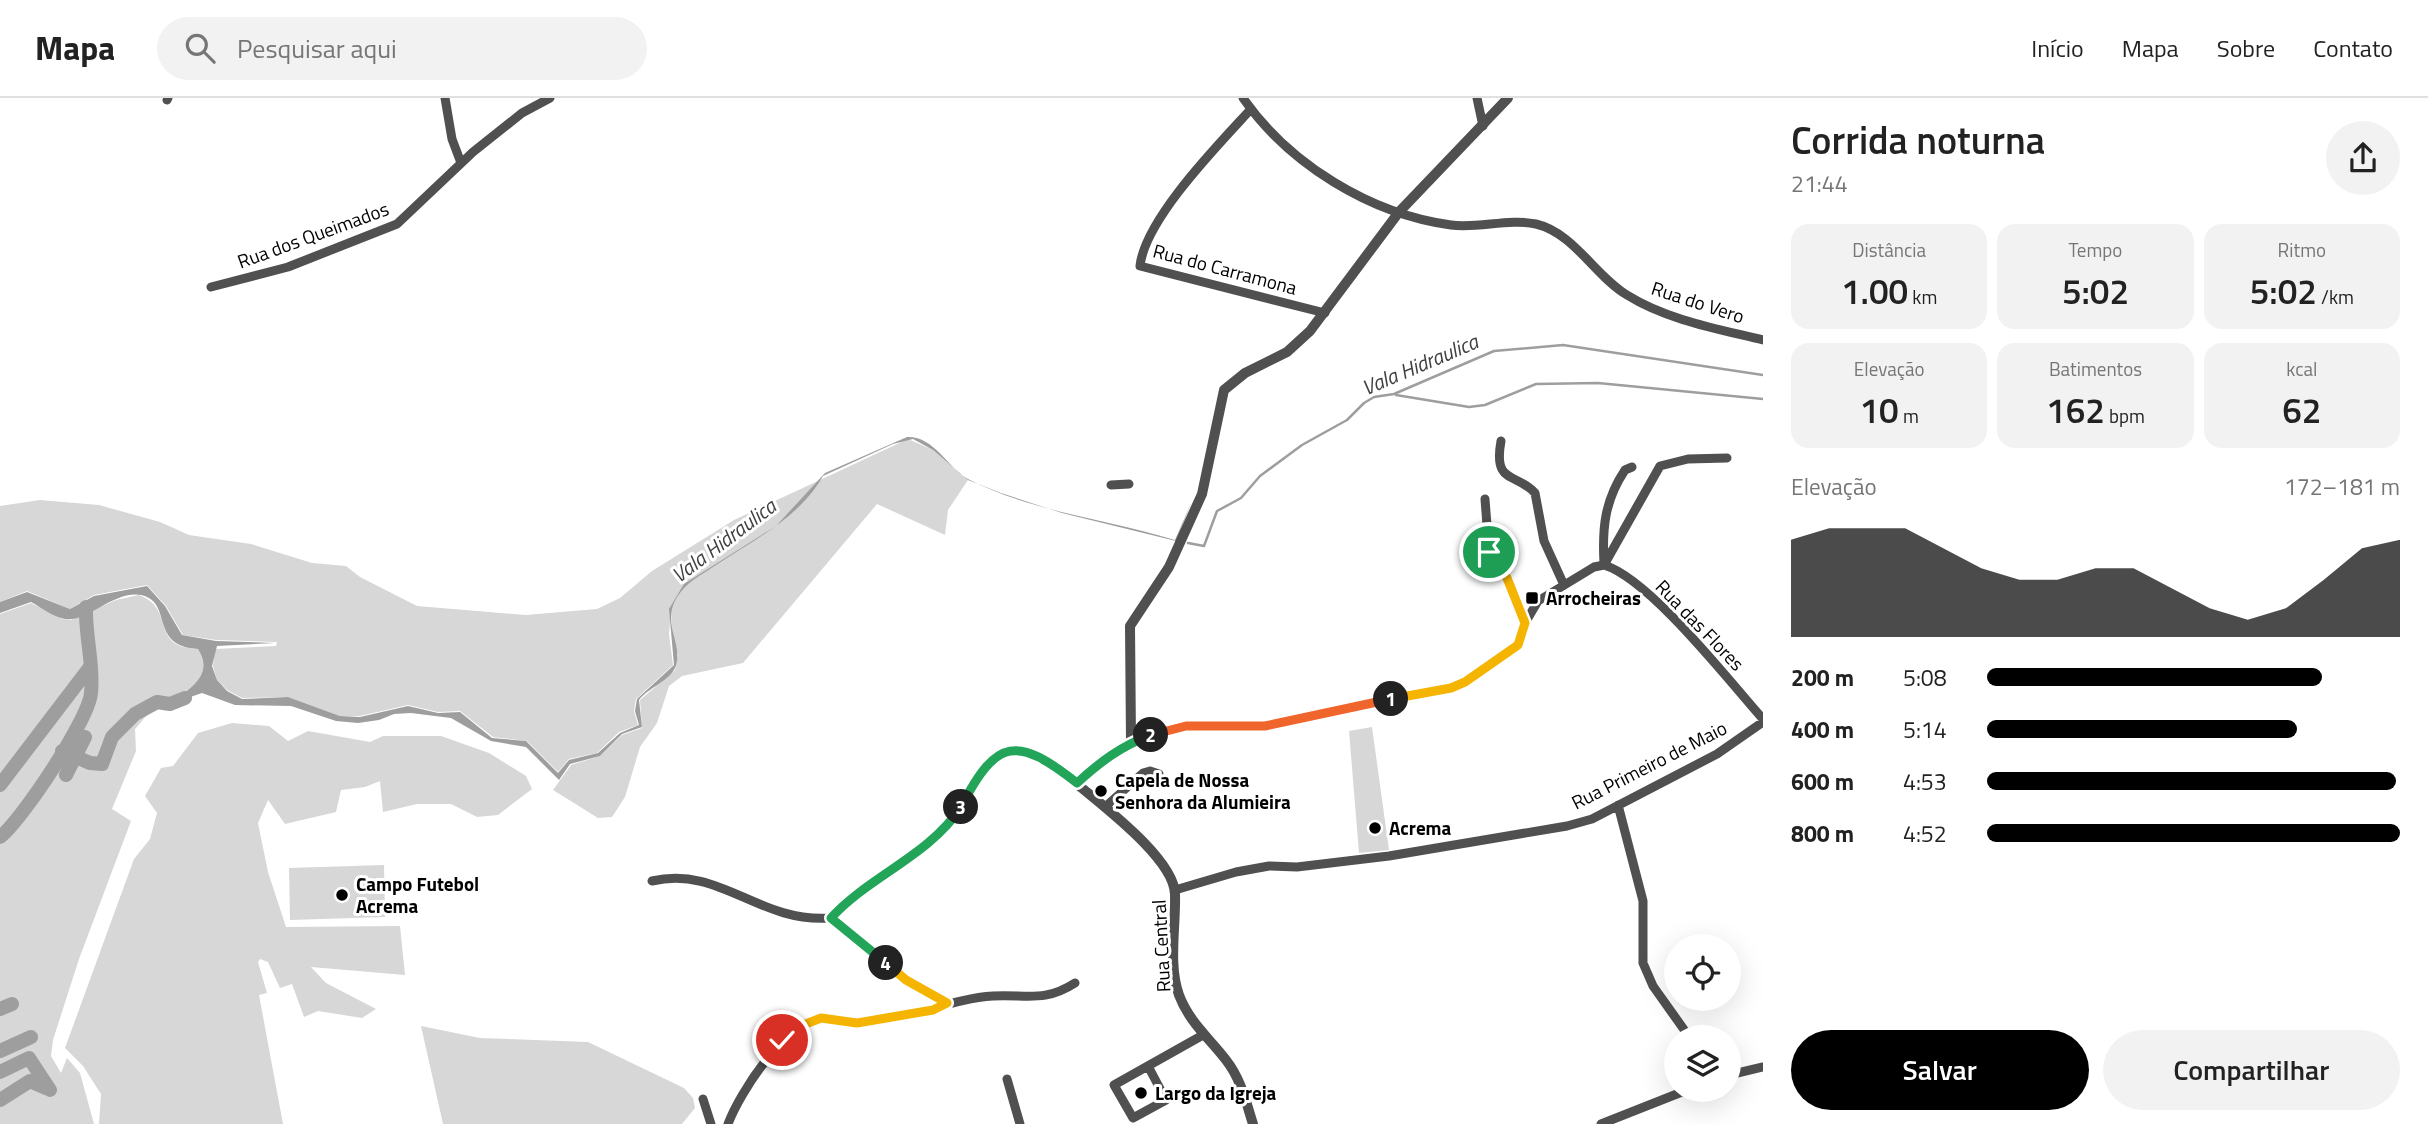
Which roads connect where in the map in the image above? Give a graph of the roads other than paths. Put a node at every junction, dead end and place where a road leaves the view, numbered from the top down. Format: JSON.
{"nodes":[{"id":1,"x":445,"y":98,"type":"edge"},
{"id":2,"x":550,"y":98,"type":"edge"},
{"id":3,"x":1243,"y":98,"type":"edge"},
{"id":4,"x":1478,"y":98,"type":"edge"},
{"id":5,"x":1508,"y":98,"type":"edge"},
{"id":6,"x":1251,"y":109,"type":"junction"},
{"id":7,"x":1483,"y":126,"type":"junction"},
{"id":8,"x":461,"y":163,"type":"junction"},
{"id":9,"x":1399,"y":212,"type":"junction"},
{"id":10,"x":211,"y":287,"type":"dead end"},
{"id":11,"x":1325,"y":313,"type":"junction"},
{"id":12,"x":1763,"y":340,"type":"edge"},
{"id":13,"x":1501,"y":440,"type":"dead end"},
{"id":14,"x":1727,"y":458,"type":"dead end"},
{"id":15,"x":1632,"y":467,"type":"dead end"},
{"id":16,"x":1129,"y":484,"type":"dead end"},
{"id":17,"x":1111,"y":485,"type":"dead end"},
{"id":18,"x":1485,"y":499,"type":"dead end"},
{"id":19,"x":1604,"y":565,"type":"junction"},
{"id":20,"x":1564,"y":585,"type":"junction"},
{"id":21,"x":1525,"y":623,"type":"junction"},
{"id":22,"x":1763,"y":721,"type":"edge"},
{"id":23,"x":1131,"y":742,"type":"junction"},
{"id":24,"x":1160,"y":774,"type":"dead end"},
{"id":25,"x":1077,"y":783,"type":"junction"},
{"id":26,"x":1618,"y":804,"type":"junction"},
{"id":27,"x":1105,"y":807,"type":"junction"},
{"id":28,"x":652,"y":881,"type":"dead end"},
{"id":29,"x":1175,"y":890,"type":"junction"},
{"id":30,"x":831,"y":918,"type":"junction"},
{"id":31,"x":1075,"y":983,"type":"dead end"},
{"id":32,"x":947,"y":1003,"type":"junction"},
{"id":33,"x":1681,"y":1025,"type":"edge"},
{"id":34,"x":1203,"y":1035,"type":"junction"},
{"id":35,"x":1148,"y":1066,"type":"junction"},
{"id":36,"x":1763,"y":1067,"type":"edge"},
{"id":37,"x":1741,"y":1072,"type":"edge"},
{"id":38,"x":1007,"y":1079,"type":"dead end"},
{"id":39,"x":703,"y":1099,"type":"dead end"},
{"id":40,"x":1664,"y":1099,"type":"edge"},
{"id":41,"x":1130,"y":1121,"type":"edge"},
{"id":42,"x":711,"y":1124,"type":"edge"},
{"id":43,"x":728,"y":1124,"type":"edge"},
{"id":44,"x":1020,"y":1124,"type":"edge"},
{"id":45,"x":1253,"y":1124,"type":"edge"},
{"id":46,"x":1601,"y":1124,"type":"edge"}],
"edges":[{"from":1,"to":8,"type":"street"},
{"from":2,"to":8,"type":"street","name":"Rua dos Queimados"},
{"from":3,"to":6,"type":"street","name":"Rua do Vero"},
{"from":4,"to":7,"type":"street"},
{"from":5,"to":7,"type":"street"},
{"from":6,"to":9,"type":"street","name":"Rua do Vero"},
{"from":6,"to":11,"type":"street","name":"Rua do Carramona"},
{"from":7,"to":9,"type":"street"},
{"from":8,"to":10,"type":"street","name":"Rua dos Queimados"},
{"from":9,"to":11,"type":"street"},
{"from":9,"to":12,"type":"street","name":"Rua do Vero"},
{"from":11,"to":23,"type":"street"},
{"from":13,"to":20,"type":"street"},
{"from":14,"to":19,"type":"street"},
{"from":15,"to":19,"type":"street"},
{"from":16,"to":17,"type":"street"},
{"from":18,"to":21,"type":"street"},
{"from":19,"to":20,"type":"street"},
{"from":19,"to":22,"type":"street","name":"Rua das Flores"},
{"from":20,"to":21,"type":"street"},
{"from":21,"to":23,"type":"street"},
{"from":22,"to":26,"type":"street","name":"Rua Primeiro de Maio"},
{"from":23,"to":25,"type":"street"},
{"from":24,"to":27,"type":"street"},
{"from":25,"to":27,"type":"street","name":"Rua Central"},
{"from":25,"to":30,"type":"street"},
{"from":26,"to":29,"type":"street","name":"Rua Primeiro de Maio"},
{"from":26,"to":33,"type":"street"},
{"from":27,"to":29,"type":"street","name":"Rua Central"},
{"from":28,"to":30,"type":"street"},
{"from":29,"to":34,"type":"street","name":"Rua Central"},
{"from":30,"to":32,"type":"street"},
{"from":31,"to":32,"type":"street"},
{"from":32,"to":43,"type":"street"},
{"from":34,"to":35,"type":"street"},
{"from":34,"to":45,"type":"street","name":"Rua Central"},
{"from":35,"to":41,"type":"street"},
{"from":35,"to":41,"type":"street"},
{"from":36,"to":37,"type":"street"},
{"from":38,"to":44,"type":"street"},
{"from":39,"to":42,"type":"street"},
{"from":40,"to":46,"type":"street"}]}
